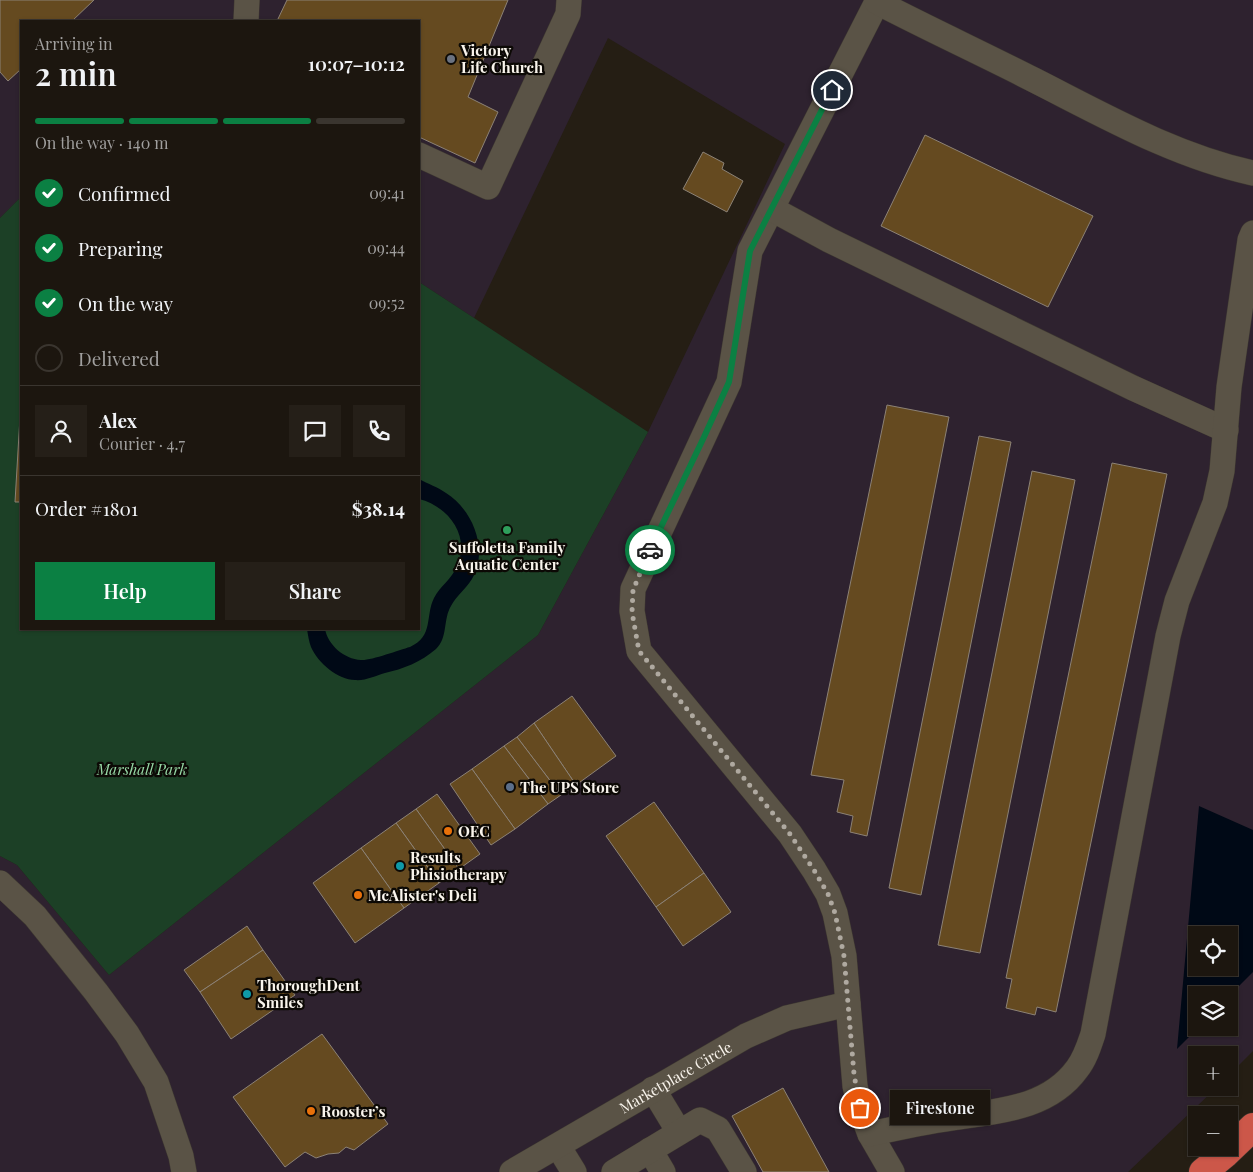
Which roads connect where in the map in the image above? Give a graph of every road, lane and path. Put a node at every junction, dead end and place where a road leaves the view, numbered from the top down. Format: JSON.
{"nodes":[{"id":1,"x":247,"y":0,"type":"edge"},
{"id":2,"x":569,"y":0,"type":"edge"},
{"id":3,"x":877,"y":1,"type":"edge"},
{"id":4,"x":246,"y":20,"type":"edge"},
{"id":5,"x":420,"y":155,"type":"edge"},
{"id":6,"x":1253,"y":173,"type":"edge"},
{"id":7,"x":772,"y":209,"type":"junction"},
{"id":8,"x":1253,"y":233,"type":"edge"},
{"id":9,"x":1226,"y":430,"type":"junction"},
{"id":10,"x":0,"y":883,"type":"edge"},
{"id":11,"x":848,"y":1004,"type":"junction"},
{"id":12,"x":653,"y":1089,"type":"junction"},
{"id":13,"x":1253,"y":1127,"type":"edge"},
{"id":14,"x":679,"y":1132,"type":"junction"},
{"id":15,"x":870,"y":1134,"type":"junction"},
{"id":16,"x":558,"y":1146,"type":"junction"},
{"id":17,"x":650,"y":1150,"type":"junction"},
{"id":18,"x":184,"y":1172,"type":"edge"},
{"id":19,"x":512,"y":1172,"type":"edge"},
{"id":20,"x":574,"y":1172,"type":"edge"},
{"id":21,"x":614,"y":1172,"type":"edge"},
{"id":22,"x":663,"y":1172,"type":"edge"},
{"id":23,"x":744,"y":1172,"type":"edge"},
{"id":24,"x":892,"y":1172,"type":"edge"},
{"id":25,"x":1203,"y":1172,"type":"edge"}],
"edges":[{"from":1,"to":4,"type":"street"},
{"from":2,"to":5,"type":"street"},
{"from":3,"to":6,"type":"street"},
{"from":3,"to":7,"type":"street"},
{"from":7,"to":9,"type":"street"},
{"from":7,"to":11,"type":"street"},
{"from":8,"to":9,"type":"street"},
{"from":9,"to":15,"type":"street"},
{"from":10,"to":18,"type":"street"},
{"from":11,"to":12,"type":"street","name":"Marketplace Circle"},
{"from":11,"to":15,"type":"street"},
{"from":12,"to":14,"type":"street"},
{"from":12,"to":16,"type":"street","name":"Marketplace Circle"},
{"from":13,"to":25,"type":"highway"},
{"from":14,"to":17,"type":"street"},
{"from":14,"to":23,"type":"street"},
{"from":15,"to":24,"type":"street"},
{"from":16,"to":19,"type":"street","name":"Marketplace Circle"},
{"from":16,"to":20,"type":"street"},
{"from":17,"to":21,"type":"street"},
{"from":17,"to":22,"type":"street"}]}
